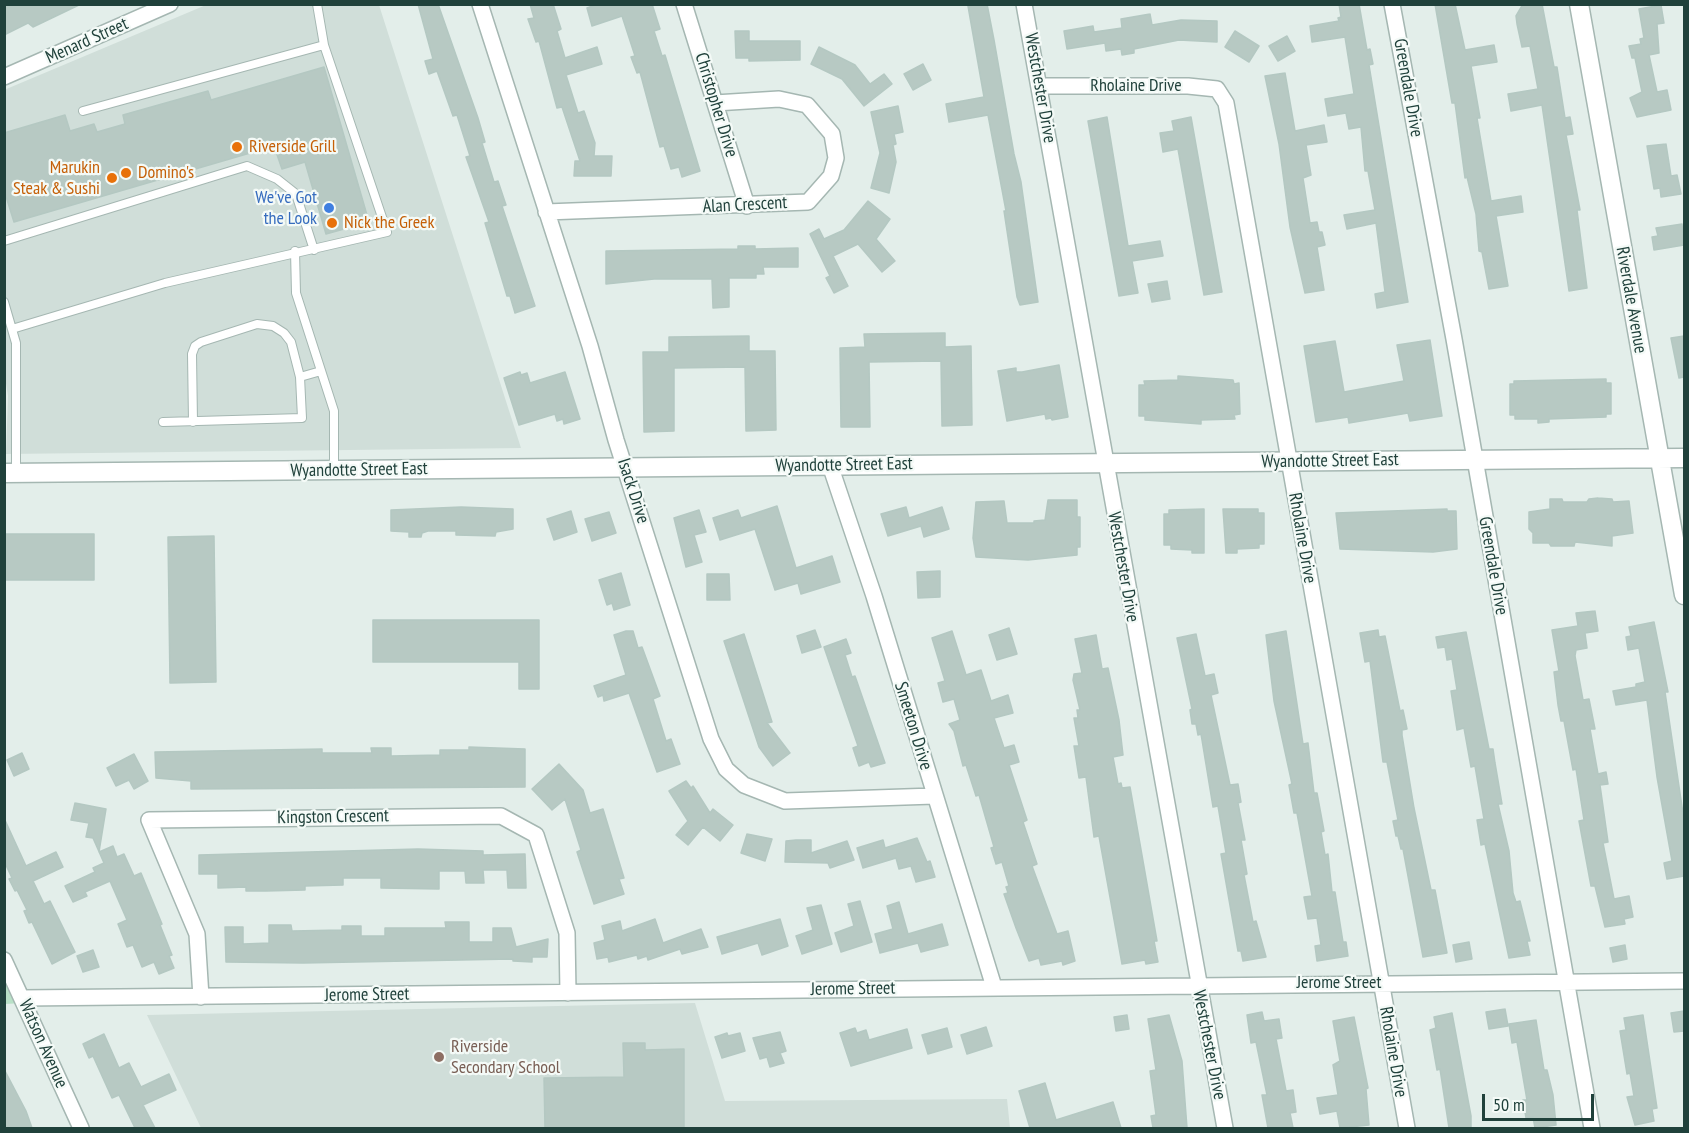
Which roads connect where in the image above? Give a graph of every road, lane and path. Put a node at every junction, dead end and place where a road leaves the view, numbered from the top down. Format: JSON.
{"nodes":[{"id":1,"x":170,"y":4,"type":"edge"},
{"id":2,"x":317,"y":4,"type":"edge"},
{"id":3,"x":480,"y":4,"type":"edge"},
{"id":4,"x":684,"y":4,"type":"edge"},
{"id":5,"x":1024,"y":4,"type":"edge"},
{"id":6,"x":1392,"y":4,"type":"edge"},
{"id":7,"x":1579,"y":4,"type":"edge"},
{"id":8,"x":324,"y":45,"type":"junction"},
{"id":9,"x":4,"y":77,"type":"edge"},
{"id":10,"x":1040,"y":86,"type":"junction"},
{"id":11,"x":715,"y":103,"type":"junction"},
{"id":12,"x":83,"y":111,"type":"dead end"},
{"id":13,"x":747,"y":206,"type":"junction"},
{"id":14,"x":546,"y":212,"type":"junction"},
{"id":15,"x":4,"y":241,"type":"edge"},
{"id":16,"x":314,"y":250,"type":"junction"},
{"id":17,"x":295,"y":251,"type":"junction"},
{"id":18,"x":4,"y":302,"type":"edge"},
{"id":19,"x":12,"y":329,"type":"junction"},
{"id":20,"x":321,"y":371,"type":"junction"},
{"id":21,"x":300,"y":377,"type":"junction"},
{"id":22,"x":163,"y":422,"type":"dead end"},
{"id":23,"x":193,"y":422,"type":"junction"},
{"id":24,"x":1659,"y":458,"type":"junction"},
{"id":25,"x":1684,"y":458,"type":"edge"},
{"id":26,"x":1474,"y":459,"type":"junction"},
{"id":27,"x":1288,"y":461,"type":"junction"},
{"id":28,"x":1107,"y":464,"type":"junction"},
{"id":29,"x":830,"y":465,"type":"junction"},
{"id":30,"x":626,"y":468,"type":"junction"},
{"id":31,"x":334,"y":469,"type":"junction"},
{"id":32,"x":10,"y":473,"type":"edge"},
{"id":33,"x":1684,"y":595,"type":"edge"},
{"id":34,"x":934,"y":796,"type":"junction"},
{"id":35,"x":4,"y":960,"type":"edge"},
{"id":36,"x":1684,"y":981,"type":"edge"},
{"id":37,"x":1380,"y":982,"type":"junction"},
{"id":38,"x":1565,"y":983,"type":"junction"},
{"id":39,"x":1197,"y":984,"type":"junction"},
{"id":40,"x":994,"y":987,"type":"junction"},
{"id":41,"x":568,"y":993,"type":"junction"},
{"id":42,"x":201,"y":997,"type":"junction"},
{"id":43,"x":22,"y":998,"type":"junction"},
{"id":44,"x":81,"y":1128,"type":"edge"},
{"id":45,"x":1225,"y":1128,"type":"edge"},
{"id":46,"x":1407,"y":1128,"type":"edge"},
{"id":47,"x":1592,"y":1128,"type":"edge"}],
"edges":[{"from":1,"to":9,"type":"street","name":"Menard Street"},
{"from":2,"to":8,"type":"lane"},
{"from":3,"to":14,"type":"street","name":"Isack Drive"},
{"from":4,"to":11,"type":"street","name":"Christopher Drive"},
{"from":5,"to":10,"type":"street","name":"Westchester Drive"},
{"from":6,"to":26,"type":"street","name":"Greendale Drive"},
{"from":7,"to":24,"type":"street","name":"Riverdale Avenue"},
{"from":8,"to":12,"type":"lane"},
{"from":8,"to":16,"type":"lane"},
{"from":10,"to":27,"type":"street","name":"Rholaine Drive"},
{"from":10,"to":28,"type":"street","name":"Westchester Drive"},
{"from":11,"to":13,"type":"street","name":"Christopher Drive"},
{"from":11,"to":13,"type":"street","name":"Alan Crescent"},
{"from":13,"to":14,"type":"street","name":"Alan Crescent"},
{"from":14,"to":30,"type":"street","name":"Isack Drive"},
{"from":15,"to":16,"type":"lane"},
{"from":16,"to":17,"type":"lane"},
{"from":17,"to":19,"type":"lane"},
{"from":17,"to":20,"type":"lane"},
{"from":18,"to":19,"type":"lane"},
{"from":19,"to":32,"type":"lane"},
{"from":20,"to":21,"type":"lane"},
{"from":20,"to":31,"type":"lane"},
{"from":21,"to":23,"type":"lane"},
{"from":21,"to":23,"type":"lane"},
{"from":22,"to":23,"type":"lane"},
{"from":24,"to":25,"type":"street","name":"Wyandotte Street East"},
{"from":24,"to":26,"type":"street","name":"Wyandotte Street East"},
{"from":24,"to":33,"type":"street","name":"Riverdale Avenue"},
{"from":26,"to":27,"type":"street","name":"Wyandotte Street East"},
{"from":26,"to":38,"type":"street","name":"Greendale Drive"},
{"from":27,"to":28,"type":"street","name":"Wyandotte Street East"},
{"from":27,"to":37,"type":"street","name":"Rholaine Drive"},
{"from":28,"to":29,"type":"street","name":"Wyandotte Street East"},
{"from":28,"to":39,"type":"street","name":"Westchester Drive"},
{"from":29,"to":30,"type":"street","name":"Wyandotte Street East"},
{"from":29,"to":34,"type":"street","name":"Smeeton Drive"},
{"from":30,"to":31,"type":"street","name":"Wyandotte Street East"},
{"from":30,"to":34,"type":"street","name":"Isack Drive"},
{"from":31,"to":32,"type":"street","name":"Wyandotte Street East"},
{"from":34,"to":40,"type":"street","name":"Smeeton Drive"},
{"from":35,"to":43,"type":"street","name":"Watson Avenue"},
{"from":36,"to":38,"type":"street","name":"Jerome Street"},
{"from":37,"to":38,"type":"street","name":"Jerome Street"},
{"from":37,"to":39,"type":"street","name":"Jerome Street"},
{"from":37,"to":46,"type":"street","name":"Rholaine Drive"},
{"from":38,"to":47,"type":"street","name":"Greendale Drive"},
{"from":39,"to":40,"type":"street","name":"Jerome Street"},
{"from":39,"to":45,"type":"street","name":"Westchester Drive"},
{"from":40,"to":41,"type":"street","name":"Jerome Street"},
{"from":41,"to":42,"type":"street","name":"Jerome Street"},
{"from":41,"to":42,"type":"street","name":"Kingston Crescent"},
{"from":42,"to":43,"type":"street","name":"Jerome Street"},
{"from":43,"to":44,"type":"street","name":"Watson Avenue"}]}
